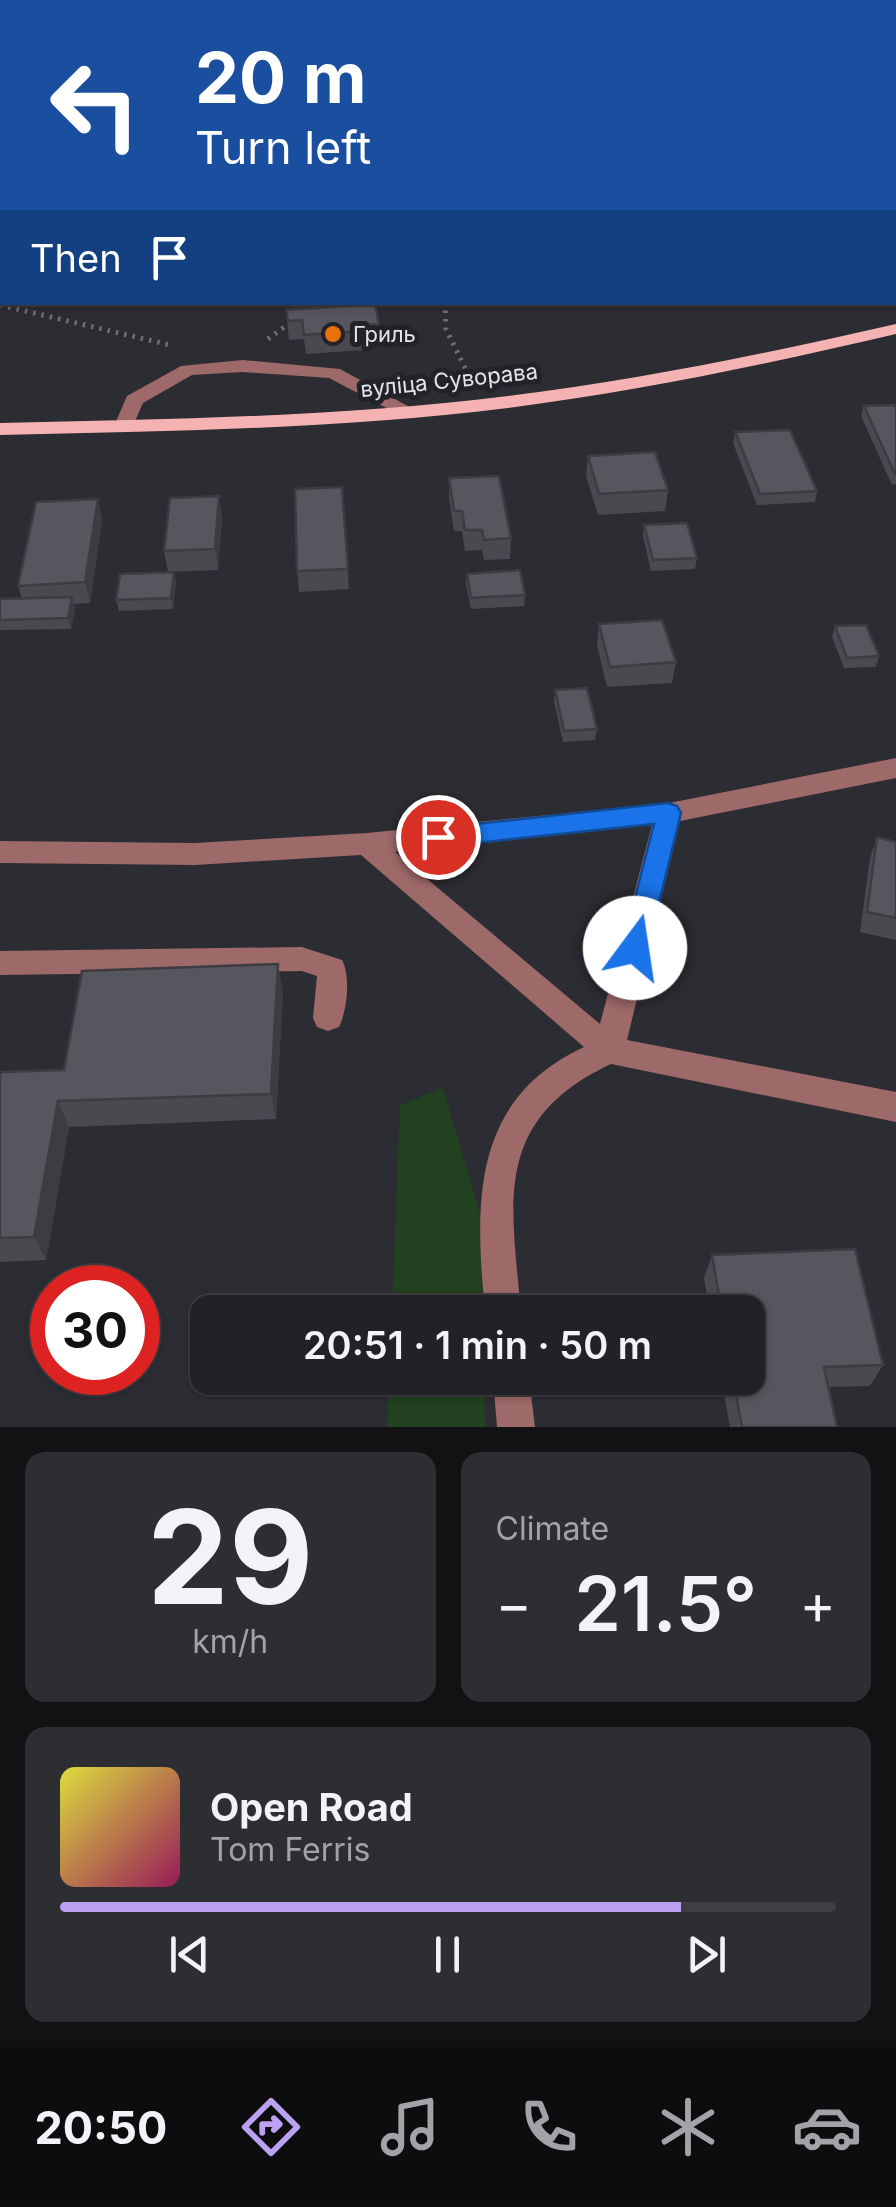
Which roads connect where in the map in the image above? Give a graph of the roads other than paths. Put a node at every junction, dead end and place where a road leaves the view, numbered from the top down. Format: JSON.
{"nodes":[{"id":1,"x":896,"y":329,"type":"edge"},
{"id":2,"x":405,"y":410,"type":"junction"},
{"id":3,"x":124,"y":426,"type":"junction"},
{"id":4,"x":0,"y":429,"type":"edge"},
{"id":5,"x":896,"y":768,"type":"edge"},
{"id":6,"x":668,"y":813,"type":"junction"},
{"id":7,"x":367,"y":844,"type":"junction"},
{"id":8,"x":0,"y":852,"type":"edge"},
{"id":9,"x":0,"y":963,"type":"edge"},
{"id":10,"x":328,"y":1018,"type":"dead end"},
{"id":11,"x":609,"y":1050,"type":"junction"},
{"id":12,"x":896,"y":1106,"type":"edge"},
{"id":13,"x":502,"y":1295,"type":"edge"},
{"id":14,"x":513,"y":1395,"type":"edge"},
{"id":15,"x":516,"y":1427,"type":"edge"}],
"edges":[{"from":1,"to":2,"type":"main road","name":"вуліца Суворава"},
{"from":2,"to":3,"type":"main road","name":"вуліца Суворава"},
{"from":2,"to":3,"type":"street"},
{"from":3,"to":4,"type":"main road","name":"вуліца Суворава"},
{"from":5,"to":6,"type":"street"},
{"from":6,"to":7,"type":"street"},
{"from":6,"to":11,"type":"street"},
{"from":7,"to":8,"type":"street"},
{"from":7,"to":11,"type":"street"},
{"from":9,"to":10,"type":"street"},
{"from":11,"to":12,"type":"street"},
{"from":11,"to":13,"type":"street"},
{"from":14,"to":15,"type":"street"}]}
